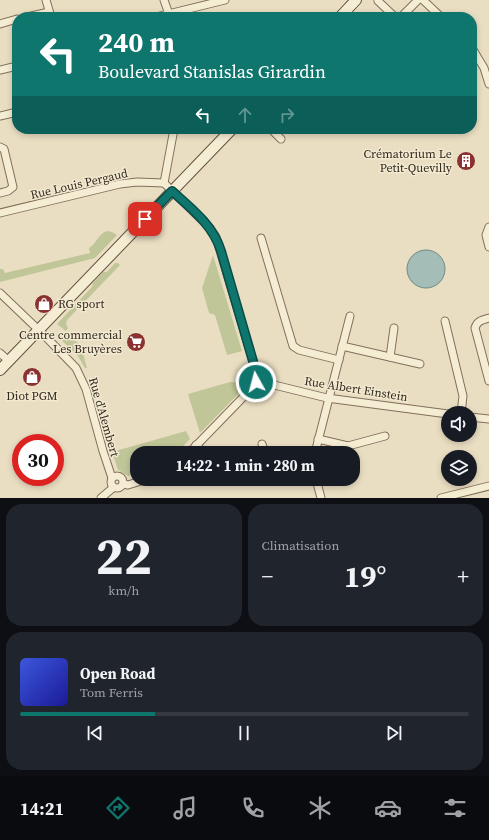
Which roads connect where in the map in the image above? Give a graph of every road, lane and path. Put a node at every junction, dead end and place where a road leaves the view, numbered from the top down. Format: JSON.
{"nodes":[{"id":1,"x":46,"y":0,"type":"edge"},
{"id":2,"x":164,"y":0,"type":"edge"},
{"id":3,"x":225,"y":0,"type":"edge"},
{"id":4,"x":356,"y":0,"type":"edge"},
{"id":5,"x":418,"y":0,"type":"edge"},
{"id":6,"x":423,"y":0,"type":"edge"},
{"id":7,"x":378,"y":1,"type":"edge"},
{"id":8,"x":49,"y":12,"type":"edge"},
{"id":9,"x":169,"y":12,"type":"edge"},
{"id":10,"x":181,"y":12,"type":"edge"},
{"id":11,"x":345,"y":12,"type":"edge"},
{"id":12,"x":390,"y":12,"type":"edge"},
{"id":13,"x":406,"y":12,"type":"edge"},
{"id":14,"x":436,"y":12,"type":"edge"},
{"id":15,"x":12,"y":21,"type":"edge"},
{"id":16,"x":0,"y":24,"type":"edge"},
{"id":17,"x":477,"y":56,"type":"edge"},
{"id":18,"x":12,"y":67,"type":"edge"},
{"id":19,"x":0,"y":70,"type":"edge"},
{"id":20,"x":489,"y":84,"type":"edge"},
{"id":21,"x":12,"y":113,"type":"edge"},
{"id":22,"x":0,"y":116,"type":"edge"},
{"id":23,"x":173,"y":134,"type":"edge"},
{"id":24,"x":227,"y":134,"type":"edge"},
{"id":25,"x":276,"y":134,"type":"edge"},
{"id":26,"x":281,"y":139,"type":"dead end"},
{"id":27,"x":0,"y":147,"type":"edge"},
{"id":28,"x":164,"y":183,"type":"junction"},
{"id":29,"x":172,"y":191,"type":"junction"},
{"id":30,"x":0,"y":193,"type":"edge"},
{"id":31,"x":0,"y":214,"type":"edge"},
{"id":32,"x":489,"y":227,"type":"edge"},
{"id":33,"x":261,"y":238,"type":"dead end"},
{"id":34,"x":489,"y":247,"type":"edge"},
{"id":35,"x":0,"y":293,"type":"edge"},
{"id":36,"x":350,"y":316,"type":"dead end"},
{"id":37,"x":489,"y":318,"type":"edge"},
{"id":38,"x":445,"y":321,"type":"dead end"},
{"id":39,"x":394,"y":328,"type":"dead end"},
{"id":40,"x":39,"y":330,"type":"junction"},
{"id":41,"x":342,"y":346,"type":"junction"},
{"id":42,"x":0,"y":353,"type":"edge"},
{"id":43,"x":390,"y":357,"type":"junction"},
{"id":44,"x":339,"y":360,"type":"junction"},
{"id":45,"x":9,"y":361,"type":"junction"},
{"id":46,"x":420,"y":364,"type":"dead end"},
{"id":47,"x":0,"y":370,"type":"edge"},
{"id":48,"x":259,"y":381,"type":"junction"},
{"id":49,"x":489,"y":381,"type":"edge"},
{"id":50,"x":329,"y":398,"type":"junction"},
{"id":51,"x":462,"y":406,"type":"edge"},
{"id":52,"x":441,"y":413,"type":"edge"},
{"id":53,"x":477,"y":418,"type":"edge"},
{"id":54,"x":489,"y":419,"type":"edge"},
{"id":55,"x":385,"y":436,"type":"dead end"},
{"id":56,"x":318,"y":439,"type":"junction"},
{"id":57,"x":196,"y":445,"type":"edge"},
{"id":58,"x":316,"y":446,"type":"edge"},
{"id":59,"x":112,"y":478,"type":"junction"},
{"id":60,"x":123,"y":484,"type":"junction"},
{"id":61,"x":130,"y":484,"type":"edge"},
{"id":62,"x":318,"y":486,"type":"edge"},
{"id":63,"x":489,"y":486,"type":"edge"},
{"id":64,"x":114,"y":487,"type":"junction"},
{"id":65,"x":101,"y":498,"type":"edge"},
{"id":66,"x":321,"y":498,"type":"edge"},
{"id":67,"x":441,"y":498,"type":"edge"}],
"edges":[{"from":1,"to":8,"type":"street"},
{"from":2,"to":9,"type":"street"},
{"from":3,"to":10,"type":"street"},
{"from":4,"to":11,"type":"main road"},
{"from":5,"to":13,"type":"street"},
{"from":6,"to":14,"type":"street"},
{"from":7,"to":12,"type":"street"},
{"from":15,"to":16,"type":"street"},
{"from":17,"to":20,"type":"street"},
{"from":18,"to":19,"type":"street"},
{"from":21,"to":22,"type":"street"},
{"from":23,"to":28,"type":"street"},
{"from":24,"to":29,"type":"main road"},
{"from":25,"to":26,"type":"street"},
{"from":27,"to":30,"type":"street","name":"Rue Louis Pergaud"},
{"from":28,"to":29,"type":"street"},
{"from":28,"to":31,"type":"street","name":"Rue Louis Pergaud"},
{"from":29,"to":40,"type":"main road"},
{"from":29,"to":48,"type":"street"},
{"from":32,"to":34,"type":"street"},
{"from":33,"to":44,"type":"street"},
{"from":35,"to":40,"type":"street","name":"Rue d'Alembert"},
{"from":36,"to":41,"type":"street"},
{"from":37,"to":49,"type":"street"},
{"from":38,"to":51,"type":"street"},
{"from":39,"to":43,"type":"street"},
{"from":40,"to":45,"type":"main road"},
{"from":40,"to":59,"type":"street","name":"Rue d'Alembert"},
{"from":41,"to":43,"type":"street"},
{"from":41,"to":44,"type":"street"},
{"from":42,"to":45,"type":"street"},
{"from":43,"to":46,"type":"street"},
{"from":44,"to":50,"type":"street"},
{"from":45,"to":47,"type":"main road"},
{"from":48,"to":50,"type":"street","name":"Rue Albert Einstein"},
{"from":48,"to":57,"type":"street"},
{"from":50,"to":52,"type":"street","name":"Rue Albert Einstein"},
{"from":50,"to":56,"type":"street"},
{"from":53,"to":54,"type":"street"},
{"from":55,"to":56,"type":"street"},
{"from":56,"to":58,"type":"street"},
{"from":59,"to":60,"type":"street"},
{"from":59,"to":64,"type":"street"},
{"from":60,"to":61,"type":"street"},
{"from":60,"to":64,"type":"street"},
{"from":62,"to":66,"type":"street"},
{"from":63,"to":67,"type":"street"},
{"from":64,"to":65,"type":"street"}]}
